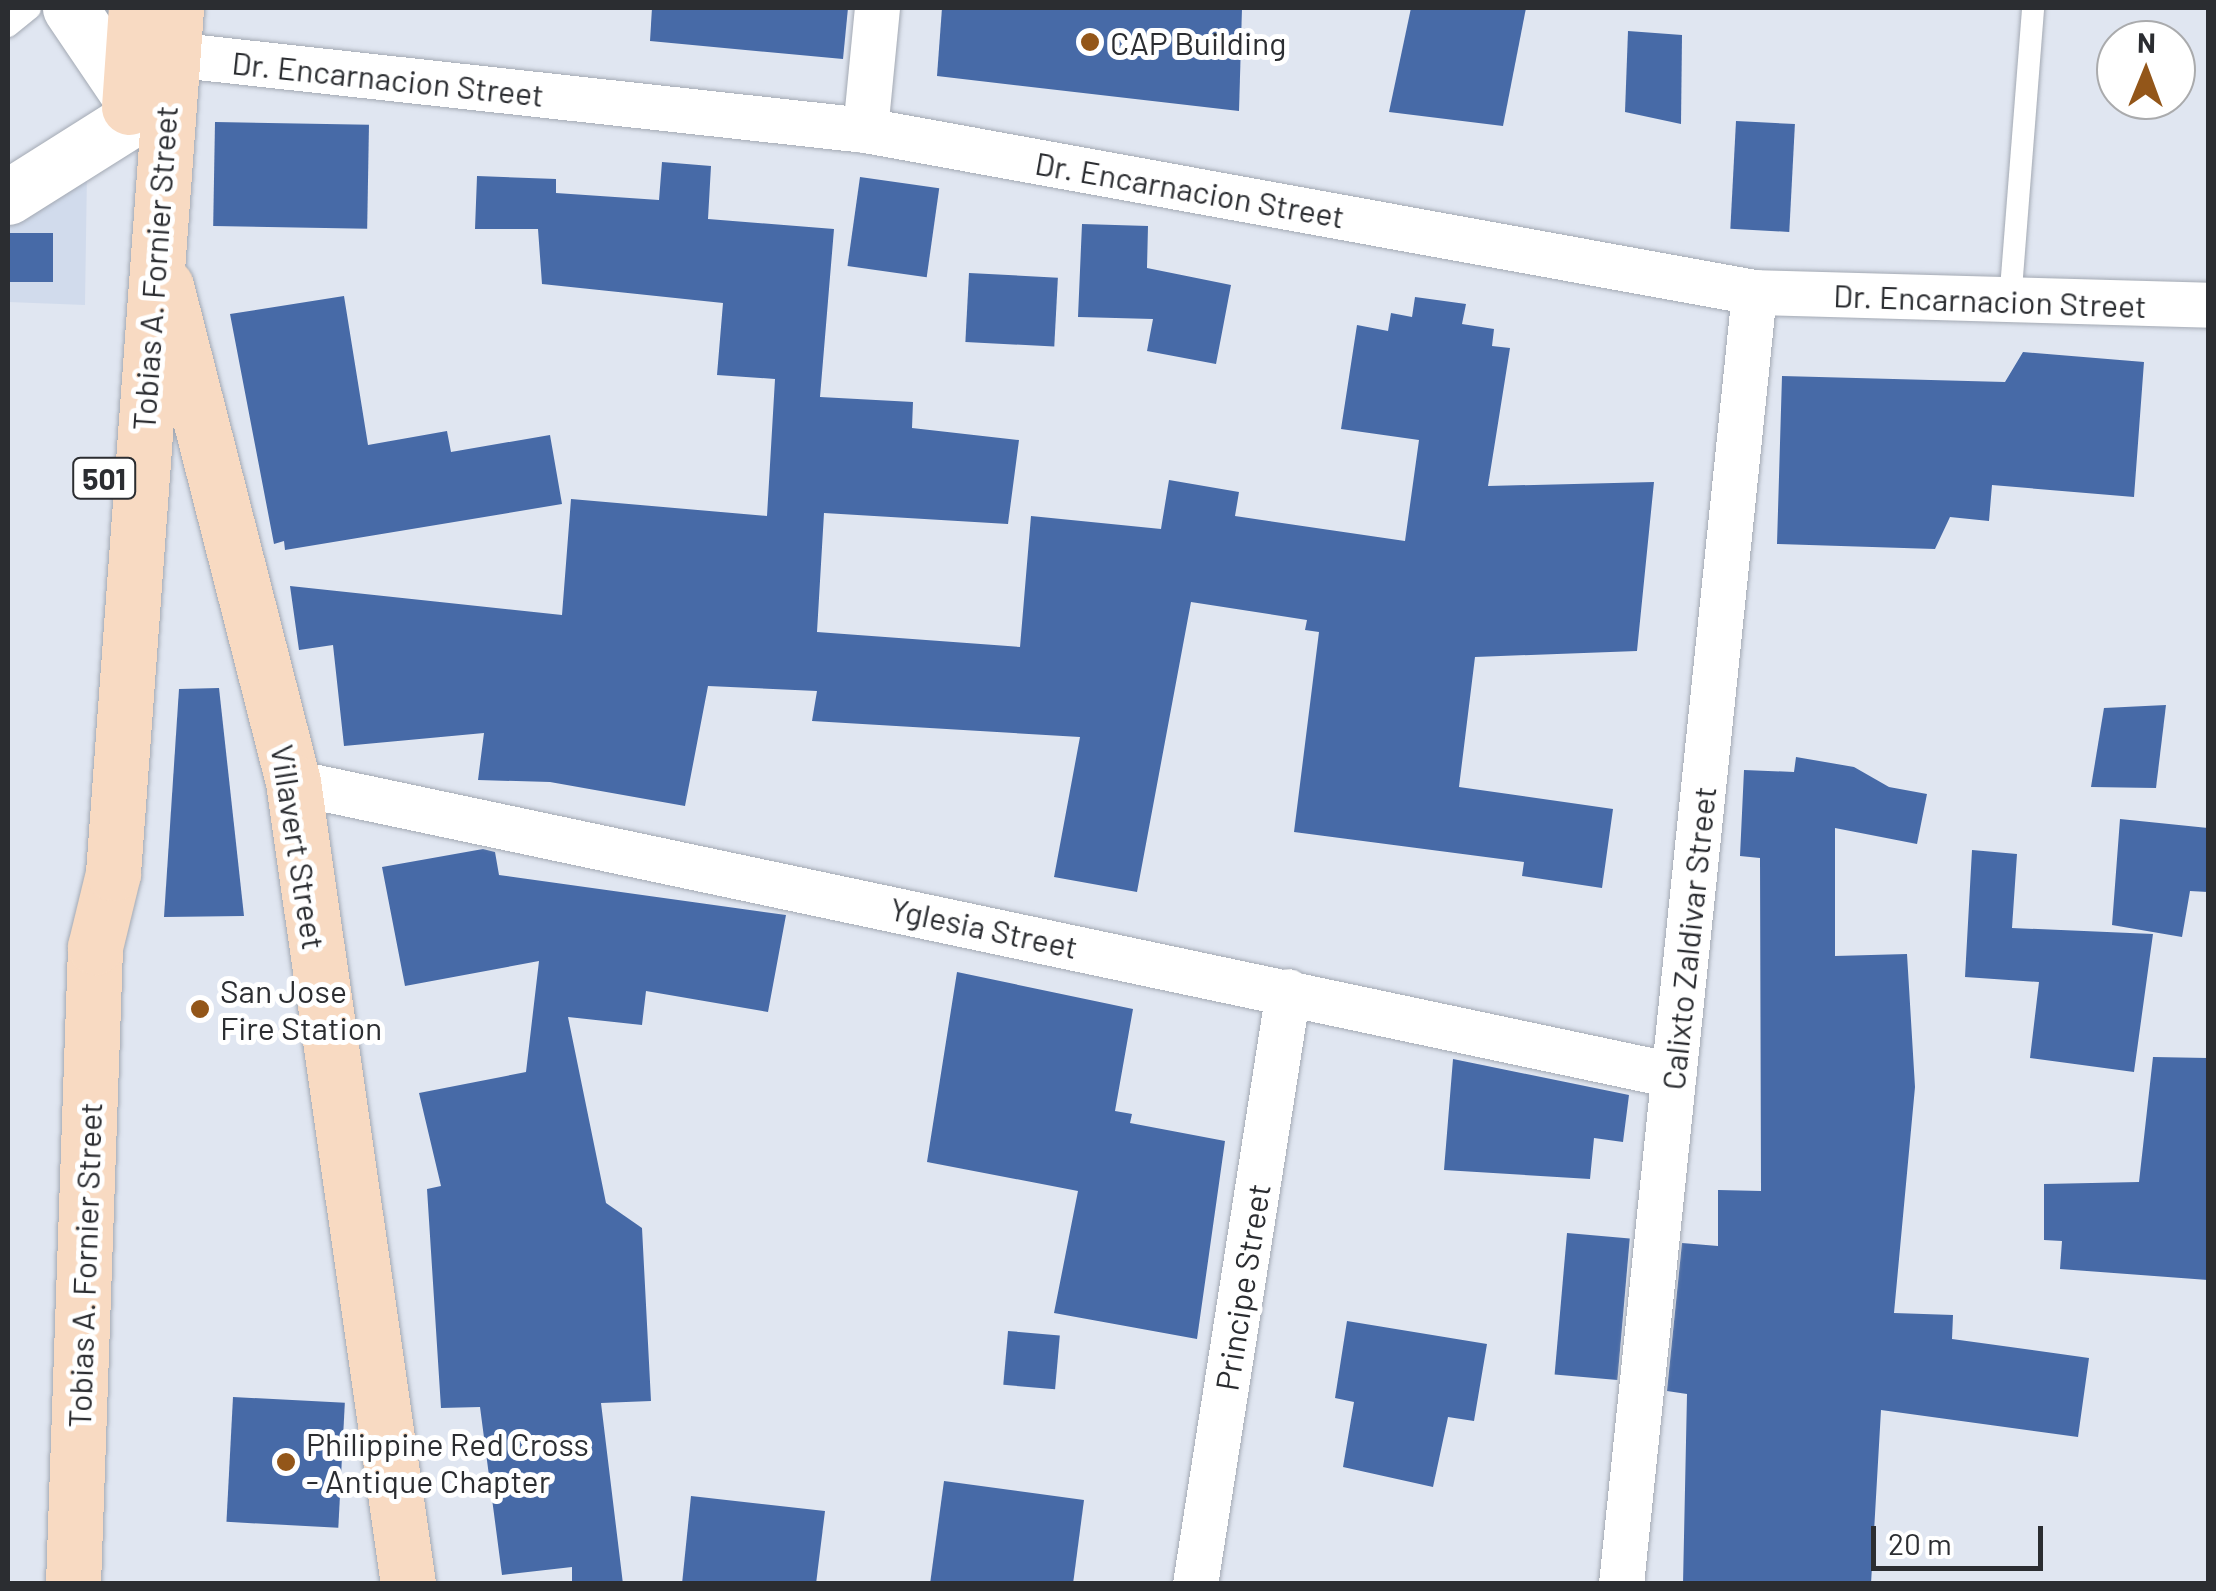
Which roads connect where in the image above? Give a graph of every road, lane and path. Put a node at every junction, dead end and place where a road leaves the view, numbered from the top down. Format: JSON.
{"nodes":[{"id":1,"x":30,"y":8,"type":"edge"},
{"id":2,"x":70,"y":8,"type":"edge"},
{"id":3,"x":136,"y":8,"type":"edge"},
{"id":4,"x":877,"y":8,"type":"edge"},
{"id":5,"x":2033,"y":8,"type":"edge"},
{"id":6,"x":8,"y":26,"type":"edge"},
{"id":7,"x":173,"y":31,"type":"edge"},
{"id":8,"x":129,"y":110,"type":"junction"},
{"id":9,"x":865,"y":130,"type":"junction"},
{"id":10,"x":8,"y":197,"type":"edge"},
{"id":11,"x":154,"y":239,"type":"junction"},
{"id":12,"x":1754,"y":292,"type":"junction"},
{"id":13,"x":2010,"y":302,"type":"junction"},
{"id":14,"x":2208,"y":305,"type":"edge"},
{"id":15,"x":293,"y":782,"type":"junction"},
{"id":16,"x":95,"y":947,"type":"junction"},
{"id":17,"x":1288,"y":992,"type":"junction"},
{"id":18,"x":1674,"y":1075,"type":"junction"},
{"id":19,"x":72,"y":1584,"type":"edge"},
{"id":20,"x":408,"y":1584,"type":"edge"},
{"id":21,"x":1195,"y":1584,"type":"edge"},
{"id":22,"x":1621,"y":1584,"type":"edge"}],
"edges":[{"from":1,"to":6,"type":"lane"},
{"from":2,"to":8,"type":"street"},
{"from":3,"to":8,"type":"main road","name":"Tobias A. Fornier Street","number":"501"},
{"from":4,"to":9,"type":"street"},
{"from":5,"to":13,"type":"lane"},
{"from":7,"to":9,"type":"street","name":"Dr. Encarnacion Street"},
{"from":7,"to":11,"type":"main road","name":"Tobias A. Fornier Street","number":"501"},
{"from":8,"to":10,"type":"street"},
{"from":8,"to":16,"type":"main road","name":"Tobias A. Fornier Street","number":"501"},
{"from":9,"to":12,"type":"street","name":"Dr. Encarnacion Street"},
{"from":11,"to":15,"type":"main road","name":"Villavert Street"},
{"from":11,"to":16,"type":"main road","name":"Tobias A. Fornier Street","number":"501"},
{"from":12,"to":13,"type":"street","name":"Dr. Encarnacion Street"},
{"from":12,"to":18,"type":"street","name":"Calixto Zaldivar Street"},
{"from":13,"to":14,"type":"street","name":"Dr. Encarnacion Street"},
{"from":15,"to":17,"type":"street","name":"Yglesia Street"},
{"from":15,"to":20,"type":"main road","name":"Villavert Street"},
{"from":16,"to":19,"type":"main road","name":"Tobias A. Fornier Street","number":"501"},
{"from":17,"to":18,"type":"street","name":"Yglesia Street"},
{"from":17,"to":21,"type":"street","name":"Principe Street"},
{"from":18,"to":22,"type":"street","name":"Calixto Zaldivar Street"}]}
